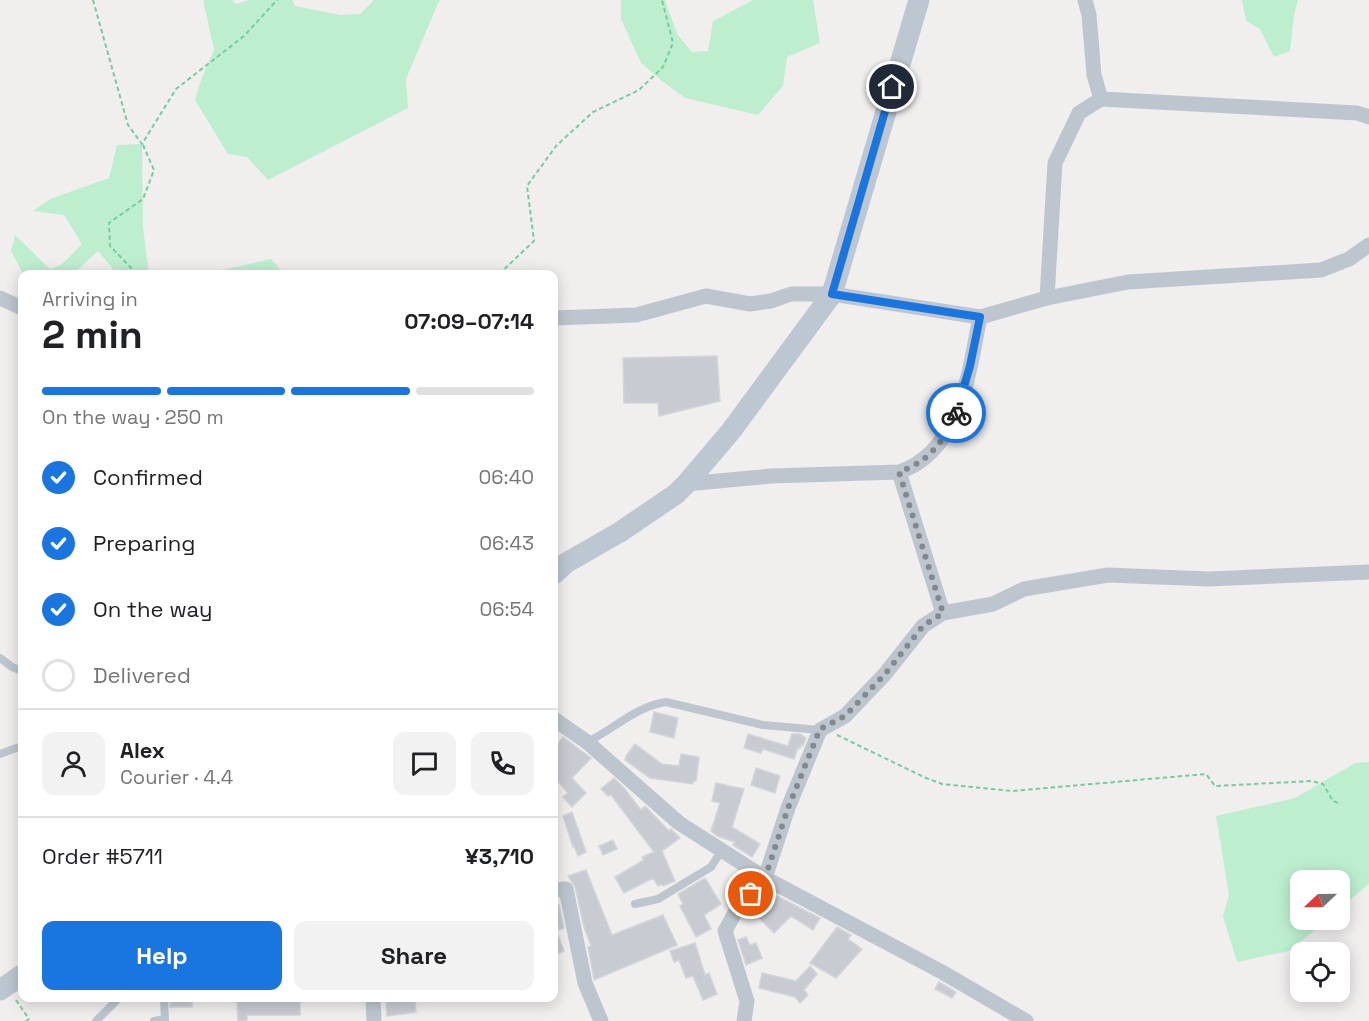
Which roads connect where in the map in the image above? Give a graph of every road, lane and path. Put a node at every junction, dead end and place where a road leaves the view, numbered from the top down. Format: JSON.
{"nodes":[{"id":1,"x":93,"y":0,"type":"edge"},
{"id":2,"x":277,"y":0,"type":"edge"},
{"id":3,"x":662,"y":0,"type":"edge"},
{"id":4,"x":919,"y":0,"type":"edge"},
{"id":5,"x":1085,"y":0,"type":"edge"},
{"id":6,"x":1101,"y":99,"type":"junction"},
{"id":7,"x":1369,"y":117,"type":"edge"},
{"id":8,"x":142,"y":144,"type":"junction"},
{"id":9,"x":1369,"y":245,"type":"edge"},
{"id":10,"x":132,"y":270,"type":"edge"},
{"id":11,"x":503,"y":270,"type":"edge"},
{"id":12,"x":832,"y":294,"type":"junction"},
{"id":13,"x":0,"y":298,"type":"edge"},
{"id":14,"x":1047,"y":298,"type":"junction"},
{"id":15,"x":18,"y":306,"type":"edge"},
{"id":16,"x":980,"y":317,"type":"junction"},
{"id":17,"x":558,"y":318,"type":"edge"},
{"id":18,"x":899,"y":472,"type":"junction"},
{"id":19,"x":686,"y":484,"type":"junction"},
{"id":20,"x":558,"y":571,"type":"edge"},
{"id":21,"x":1369,"y":572,"type":"edge"},
{"id":22,"x":943,"y":613,"type":"junction"},
{"id":23,"x":0,"y":658,"type":"edge"},
{"id":24,"x":18,"y":669,"type":"edge"},
{"id":25,"x":558,"y":722,"type":"edge"},
{"id":26,"x":822,"y":729,"type":"junction"},
{"id":27,"x":587,"y":742,"type":"junction"},
{"id":28,"x":18,"y":747,"type":"edge"},
{"id":29,"x":0,"y":754,"type":"edge"},
{"id":30,"x":1341,"y":804,"type":"dead end"},
{"id":31,"x":722,"y":850,"type":"junction"},
{"id":32,"x":765,"y":878,"type":"junction"},
{"id":33,"x":558,"y":890,"type":"edge"},
{"id":34,"x":635,"y":904,"type":"dead end"},
{"id":35,"x":10,"y":984,"type":"edge"},
{"id":36,"x":18,"y":999,"type":"edge"},
{"id":37,"x":20,"y":1002,"type":"edge"},
{"id":38,"x":115,"y":1002,"type":"edge"},
{"id":39,"x":164,"y":1002,"type":"edge"},
{"id":40,"x":373,"y":1002,"type":"edge"},
{"id":41,"x":165,"y":1020,"type":"edge"},
{"id":42,"x":26,"y":1021,"type":"edge"},
{"id":43,"x":96,"y":1021,"type":"edge"},
{"id":44,"x":154,"y":1021,"type":"edge"},
{"id":45,"x":374,"y":1021,"type":"edge"},
{"id":46,"x":601,"y":1021,"type":"edge"},
{"id":47,"x":744,"y":1021,"type":"edge"},
{"id":48,"x":1026,"y":1021,"type":"edge"}],
"edges":[{"from":1,"to":8,"type":"path"},
{"from":2,"to":8,"type":"path"},
{"from":3,"to":11,"type":"path"},
{"from":4,"to":12,"type":"main road"},
{"from":5,"to":6,"type":"street"},
{"from":6,"to":7,"type":"street"},
{"from":6,"to":14,"type":"street"},
{"from":8,"to":10,"type":"path"},
{"from":9,"to":14,"type":"street"},
{"from":12,"to":16,"type":"street"},
{"from":12,"to":17,"type":"street"},
{"from":12,"to":19,"type":"main road"},
{"from":13,"to":15,"type":"street"},
{"from":14,"to":16,"type":"street"},
{"from":16,"to":18,"type":"street"},
{"from":18,"to":19,"type":"street"},
{"from":18,"to":22,"type":"street"},
{"from":19,"to":20,"type":"main road"},
{"from":21,"to":22,"type":"street"},
{"from":22,"to":26,"type":"street"},
{"from":23,"to":24,"type":"lane"},
{"from":25,"to":27,"type":"street"},
{"from":26,"to":27,"type":"lane"},
{"from":26,"to":30,"type":"path"},
{"from":26,"to":32,"type":"street"},
{"from":27,"to":31,"type":"street"},
{"from":28,"to":29,"type":"lane"},
{"from":31,"to":32,"type":"street"},
{"from":31,"to":34,"type":"lane"},
{"from":32,"to":47,"type":"street"},
{"from":32,"to":48,"type":"street"},
{"from":33,"to":46,"type":"street"},
{"from":35,"to":36,"type":"path"},
{"from":37,"to":42,"type":"path"},
{"from":38,"to":43,"type":"lane"},
{"from":39,"to":41,"type":"lane"},
{"from":40,"to":45,"type":"street"},
{"from":41,"to":44,"type":"lane"}]}
